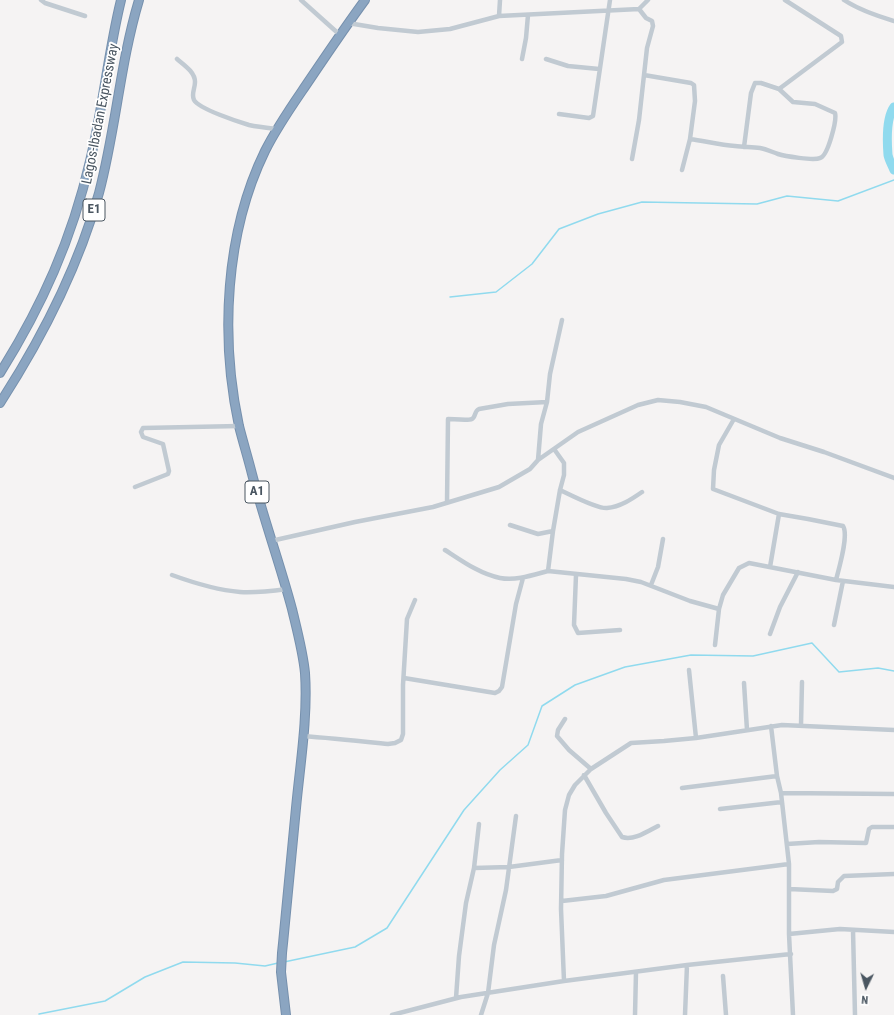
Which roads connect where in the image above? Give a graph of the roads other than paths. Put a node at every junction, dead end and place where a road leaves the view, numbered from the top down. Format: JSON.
{"nodes":[{"id":1,"x":41,"y":0,"type":"edge"},
{"id":2,"x":121,"y":0,"type":"edge"},
{"id":3,"x":139,"y":0,"type":"edge"},
{"id":4,"x":301,"y":0,"type":"edge"},
{"id":5,"x":365,"y":0,"type":"edge"},
{"id":6,"x":500,"y":0,"type":"edge"},
{"id":7,"x":610,"y":0,"type":"edge"},
{"id":8,"x":648,"y":0,"type":"edge"},
{"id":9,"x":785,"y":0,"type":"edge"},
{"id":10,"x":844,"y":0,"type":"edge"},
{"id":11,"x":639,"y":9,"type":"junction"},
{"id":12,"x":609,"y":10,"type":"junction"},
{"id":13,"x":528,"y":15,"type":"junction"},
{"id":14,"x":85,"y":16,"type":"dead end"},
{"id":15,"x":500,"y":16,"type":"junction"},
{"id":16,"x":894,"y":21,"type":"edge"},
{"id":17,"x":348,"y":23,"type":"junction"},
{"id":18,"x":340,"y":35,"type":"junction"},
{"id":19,"x":177,"y":59,"type":"dead end"},
{"id":20,"x":522,"y":59,"type":"dead end"},
{"id":21,"x":546,"y":59,"type":"dead end"},
{"id":22,"x":599,"y":70,"type":"junction"},
{"id":23,"x":644,"y":75,"type":"junction"},
{"id":24,"x":779,"y":90,"type":"junction"},
{"id":25,"x":559,"y":114,"type":"dead end"},
{"id":26,"x":277,"y":129,"type":"junction"},
{"id":27,"x":690,"y":139,"type":"junction"},
{"id":28,"x":744,"y":147,"type":"junction"},
{"id":29,"x":632,"y":159,"type":"dead end"},
{"id":30,"x":682,"y":170,"type":"dead end"},
{"id":31,"x":562,"y":320,"type":"dead end"},
{"id":32,"x":0,"y":373,"type":"edge"},
{"id":33,"x":547,"y":402,"type":"junction"},
{"id":34,"x":0,"y":403,"type":"edge"},
{"id":35,"x":734,"y":419,"type":"junction"},
{"id":36,"x":239,"y":426,"type":"junction"},
{"id":37,"x":554,"y":449,"type":"junction"},
{"id":38,"x":538,"y":460,"type":"junction"},
{"id":39,"x":894,"y":478,"type":"edge"},
{"id":40,"x":135,"y":487,"type":"dead end"},
{"id":41,"x":560,"y":490,"type":"junction"},
{"id":42,"x":642,"y":492,"type":"dead end"},
{"id":43,"x":447,"y":503,"type":"junction"},
{"id":44,"x":779,"y":514,"type":"junction"},
{"id":45,"x":510,"y":525,"type":"dead end"},
{"id":46,"x":553,"y":531,"type":"junction"},
{"id":47,"x":663,"y":539,"type":"dead end"},
{"id":48,"x":271,"y":541,"type":"junction"},
{"id":49,"x":445,"y":550,"type":"dead end"},
{"id":50,"x":770,"y":567,"type":"junction"},
{"id":51,"x":548,"y":571,"type":"junction"},
{"id":52,"x":798,"y":572,"type":"junction"},
{"id":53,"x":172,"y":574,"type":"dead end"},
{"id":54,"x":576,"y":575,"type":"junction"},
{"id":55,"x":522,"y":578,"type":"junction"},
{"id":56,"x":836,"y":580,"type":"junction"},
{"id":57,"x":844,"y":581,"type":"junction"},
{"id":58,"x":650,"y":585,"type":"junction"},
{"id":59,"x":894,"y":587,"type":"edge"},
{"id":60,"x":287,"y":589,"type":"junction"},
{"id":61,"x":414,"y":600,"type":"dead end"},
{"id":62,"x":719,"y":609,"type":"junction"},
{"id":63,"x":834,"y":625,"type":"dead end"},
{"id":64,"x":620,"y":630,"type":"dead end"},
{"id":65,"x":770,"y":634,"type":"dead end"},
{"id":66,"x":715,"y":645,"type":"dead end"},
{"id":67,"x":689,"y":670,"type":"dead end"},
{"id":68,"x":404,"y":678,"type":"junction"},
{"id":69,"x":802,"y":682,"type":"dead end"},
{"id":70,"x":744,"y":684,"type":"dead end"},
{"id":71,"x":565,"y":719,"type":"dead end"},
{"id":72,"x":802,"y":725,"type":"junction"},
{"id":73,"x":771,"y":726,"type":"junction"},
{"id":74,"x":746,"y":730,"type":"junction"},
{"id":75,"x":894,"y":730,"type":"edge"},
{"id":76,"x":302,"y":736,"type":"junction"},
{"id":77,"x":696,"y":738,"type":"junction"},
{"id":78,"x":591,"y":769,"type":"junction"},
{"id":79,"x":584,"y":775,"type":"junction"},
{"id":80,"x":777,"y":776,"type":"junction"},
{"id":81,"x":682,"y":788,"type":"dead end"},
{"id":82,"x":781,"y":793,"type":"junction"},
{"id":83,"x":894,"y":794,"type":"edge"},
{"id":84,"x":782,"y":802,"type":"junction"},
{"id":85,"x":720,"y":809,"type":"dead end"},
{"id":86,"x":516,"y":816,"type":"dead end"},
{"id":87,"x":479,"y":824,"type":"dead end"},
{"id":88,"x":658,"y":826,"type":"dead end"},
{"id":89,"x":894,"y":827,"type":"edge"},
{"id":90,"x":787,"y":844,"type":"junction"},
{"id":91,"x":562,"y":860,"type":"junction"},
{"id":92,"x":789,"y":864,"type":"junction"},
{"id":93,"x":509,"y":867,"type":"junction"},
{"id":94,"x":474,"y":868,"type":"junction"},
{"id":95,"x":894,"y":874,"type":"edge"},
{"id":96,"x":789,"y":889,"type":"junction"},
{"id":97,"x":562,"y":901,"type":"junction"},
{"id":98,"x":853,"y":930,"type":"junction"},
{"id":99,"x":894,"y":932,"type":"edge"},
{"id":100,"x":789,"y":934,"type":"junction"},
{"id":101,"x":791,"y":954,"type":"junction"},
{"id":102,"x":687,"y":965,"type":"junction"},
{"id":103,"x":636,"y":972,"type":"junction"},
{"id":104,"x":723,"y":976,"type":"dead end"},
{"id":105,"x":564,"y":981,"type":"junction"},
{"id":106,"x":488,"y":993,"type":"junction"},
{"id":107,"x":456,"y":998,"type":"junction"},
{"id":108,"x":286,"y":1015,"type":"edge"},
{"id":109,"x":392,"y":1015,"type":"edge"},
{"id":110,"x":481,"y":1015,"type":"edge"},
{"id":111,"x":635,"y":1015,"type":"edge"},
{"id":112,"x":685,"y":1015,"type":"edge"},
{"id":113,"x":726,"y":1015,"type":"edge"},
{"id":114,"x":793,"y":1015,"type":"edge"},
{"id":115,"x":855,"y":1015,"type":"edge"}],
"edges":[{"from":1,"to":14,"type":"street"},
{"from":2,"to":32,"type":"highway","name":"Lagos-Ibadan Expressway","number":"E1"},
{"from":3,"to":34,"type":"highway","name":"Lagos-Ibadan Expressway","number":"E1"},
{"from":4,"to":18,"type":"street"},
{"from":5,"to":17,"type":"highway","number":"A1"},
{"from":6,"to":15,"type":"street"},
{"from":7,"to":12,"type":"street"},
{"from":8,"to":11,"type":"street"},
{"from":9,"to":24,"type":"street"},
{"from":10,"to":16,"type":"street"},
{"from":11,"to":12,"type":"street"},
{"from":11,"to":23,"type":"street"},
{"from":12,"to":13,"type":"street"},
{"from":12,"to":22,"type":"street"},
{"from":13,"to":15,"type":"street"},
{"from":13,"to":20,"type":"street"},
{"from":15,"to":17,"type":"street"},
{"from":17,"to":18,"type":"highway","number":"A1"},
{"from":18,"to":26,"type":"highway","number":"A1"},
{"from":19,"to":26,"type":"street"},
{"from":21,"to":22,"type":"street"},
{"from":22,"to":25,"type":"street"},
{"from":23,"to":27,"type":"street"},
{"from":23,"to":29,"type":"street"},
{"from":24,"to":28,"type":"street"},
{"from":24,"to":28,"type":"street"},
{"from":26,"to":36,"type":"highway","number":"A1"},
{"from":27,"to":28,"type":"street"},
{"from":27,"to":30,"type":"street"},
{"from":31,"to":33,"type":"street"},
{"from":33,"to":38,"type":"street"},
{"from":33,"to":43,"type":"street"},
{"from":35,"to":37,"type":"street"},
{"from":35,"to":39,"type":"street"},
{"from":35,"to":44,"type":"street"},
{"from":36,"to":40,"type":"street"},
{"from":36,"to":48,"type":"highway","number":"A1"},
{"from":37,"to":38,"type":"street"},
{"from":37,"to":41,"type":"street"},
{"from":38,"to":43,"type":"street"},
{"from":41,"to":42,"type":"street"},
{"from":41,"to":46,"type":"street"},
{"from":43,"to":48,"type":"street"},
{"from":44,"to":50,"type":"street"},
{"from":44,"to":56,"type":"street"},
{"from":45,"to":46,"type":"street"},
{"from":46,"to":51,"type":"street"},
{"from":47,"to":58,"type":"street"},
{"from":48,"to":60,"type":"highway","number":"A1"},
{"from":49,"to":55,"type":"street"},
{"from":50,"to":52,"type":"street"},
{"from":50,"to":62,"type":"street"},
{"from":51,"to":54,"type":"street"},
{"from":51,"to":55,"type":"street"},
{"from":52,"to":56,"type":"street"},
{"from":52,"to":65,"type":"street"},
{"from":53,"to":60,"type":"street"},
{"from":54,"to":58,"type":"street"},
{"from":54,"to":64,"type":"street"},
{"from":55,"to":68,"type":"street"},
{"from":56,"to":57,"type":"street"},
{"from":57,"to":59,"type":"street"},
{"from":57,"to":63,"type":"street"},
{"from":58,"to":62,"type":"street"},
{"from":60,"to":76,"type":"highway","number":"A1"},
{"from":61,"to":68,"type":"street"},
{"from":62,"to":66,"type":"street"},
{"from":67,"to":77,"type":"street"},
{"from":68,"to":76,"type":"street"},
{"from":69,"to":72,"type":"street"},
{"from":70,"to":74,"type":"street"},
{"from":71,"to":78,"type":"street"},
{"from":72,"to":73,"type":"street"},
{"from":72,"to":75,"type":"street"},
{"from":73,"to":74,"type":"street"},
{"from":73,"to":80,"type":"street"},
{"from":74,"to":77,"type":"street"},
{"from":76,"to":108,"type":"highway","number":"A1"},
{"from":77,"to":78,"type":"street"},
{"from":78,"to":79,"type":"street"},
{"from":79,"to":88,"type":"street"},
{"from":79,"to":91,"type":"street"},
{"from":80,"to":81,"type":"street"},
{"from":80,"to":82,"type":"street"},
{"from":82,"to":83,"type":"street"},
{"from":82,"to":84,"type":"street"},
{"from":84,"to":85,"type":"street"},
{"from":84,"to":90,"type":"street"},
{"from":86,"to":93,"type":"street"},
{"from":87,"to":94,"type":"street"},
{"from":89,"to":90,"type":"street"},
{"from":90,"to":92,"type":"street"},
{"from":91,"to":93,"type":"street"},
{"from":91,"to":97,"type":"street"},
{"from":92,"to":96,"type":"street"},
{"from":92,"to":97,"type":"street"},
{"from":93,"to":94,"type":"street"},
{"from":93,"to":106,"type":"street"},
{"from":94,"to":107,"type":"street"},
{"from":95,"to":96,"type":"street"},
{"from":96,"to":100,"type":"street"},
{"from":97,"to":105,"type":"street"},
{"from":98,"to":99,"type":"street"},
{"from":98,"to":100,"type":"street"},
{"from":98,"to":115,"type":"street"},
{"from":100,"to":101,"type":"street"},
{"from":101,"to":102,"type":"street"},
{"from":101,"to":114,"type":"street"},
{"from":102,"to":103,"type":"street"},
{"from":102,"to":112,"type":"street"},
{"from":103,"to":105,"type":"street"},
{"from":103,"to":111,"type":"street"},
{"from":104,"to":113,"type":"street"},
{"from":105,"to":106,"type":"street"},
{"from":106,"to":107,"type":"street"},
{"from":106,"to":110,"type":"street"},
{"from":107,"to":109,"type":"street"}]}
